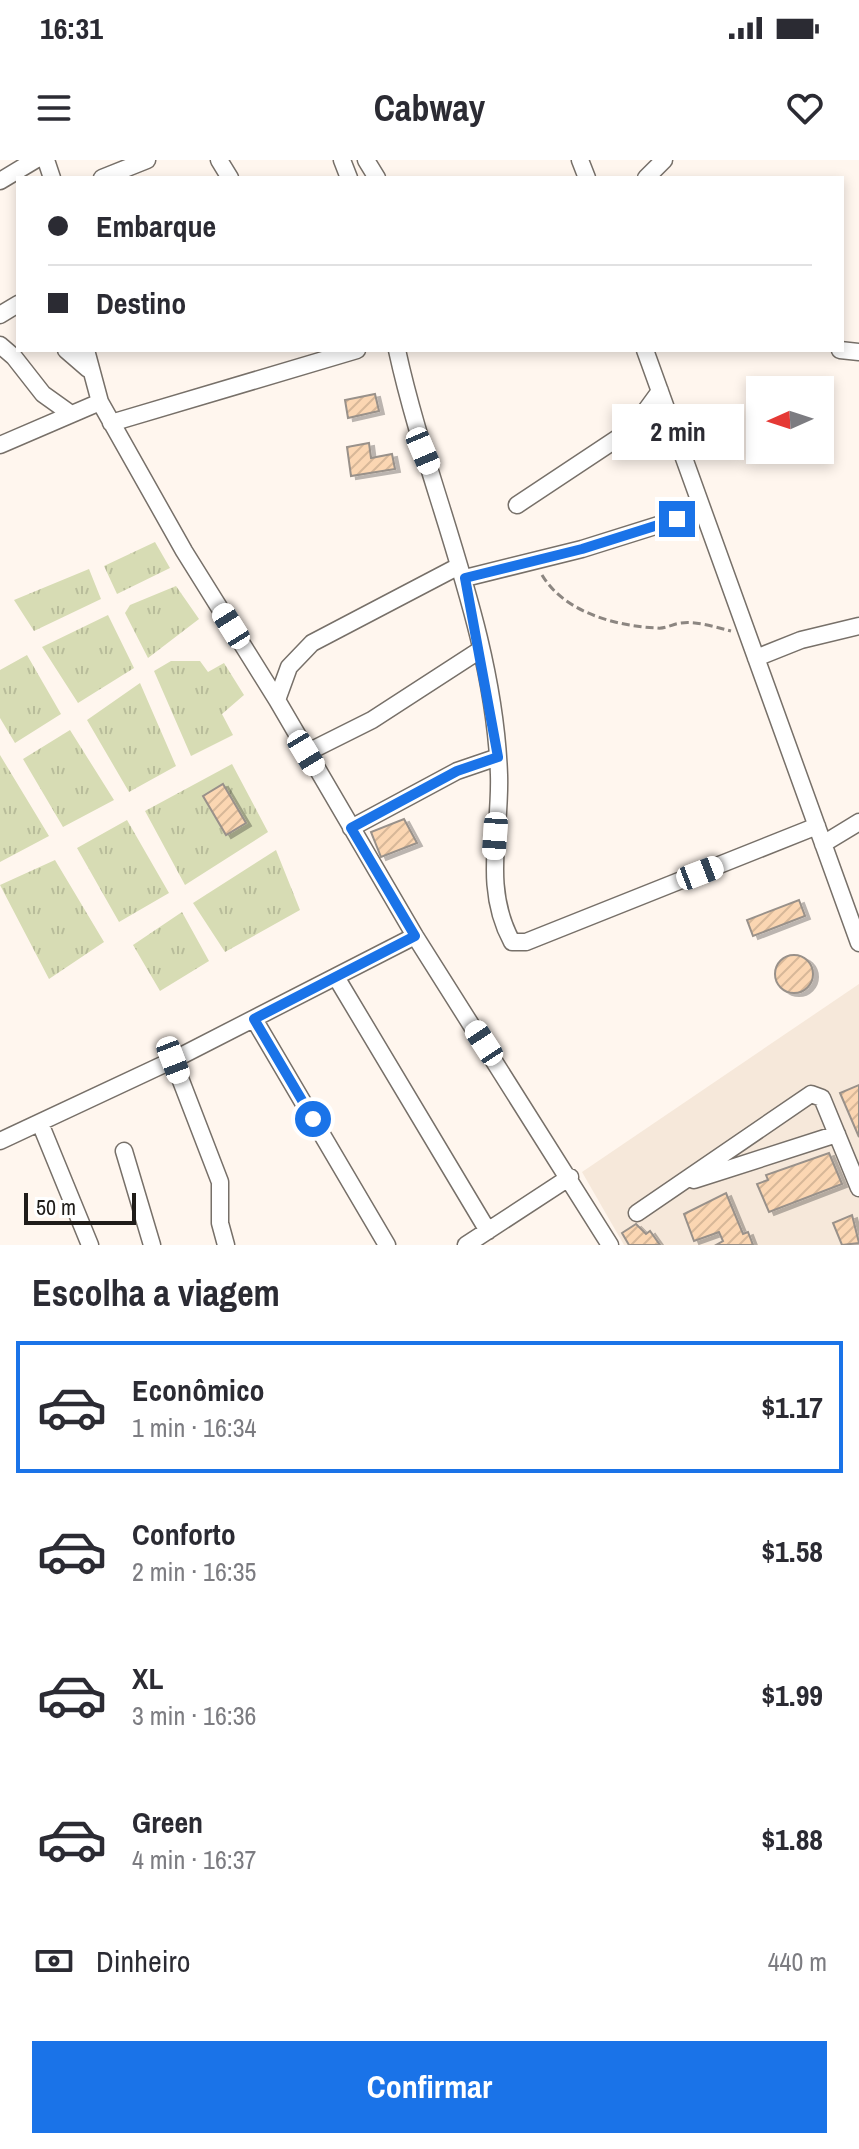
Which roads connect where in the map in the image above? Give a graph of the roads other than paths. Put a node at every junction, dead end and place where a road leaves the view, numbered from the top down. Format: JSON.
{"nodes":[{"id":1,"x":35,"y":160,"type":"edge"},
{"id":2,"x":147,"y":160,"type":"edge"},
{"id":3,"x":664,"y":160,"type":"edge"},
{"id":4,"x":107,"y":176,"type":"edge"},
{"id":5,"x":648,"y":176,"type":"edge"},
{"id":6,"x":0,"y":181,"type":"edge"},
{"id":7,"x":0,"y":345,"type":"edge"},
{"id":8,"x":68,"y":352,"type":"edge"},
{"id":9,"x":86,"y":352,"type":"edge"},
{"id":10,"x":341,"y":352,"type":"edge"},
{"id":11,"x":397,"y":352,"type":"edge"},
{"id":12,"x":646,"y":352,"type":"edge"},
{"id":13,"x":309,"y":356,"type":"edge"},
{"id":14,"x":88,"y":369,"type":"junction"},
{"id":15,"x":660,"y":391,"type":"junction"},
{"id":16,"x":100,"y":402,"type":"junction"},
{"id":17,"x":71,"y":414,"type":"junction"},
{"id":18,"x":111,"y":423,"type":"junction"},
{"id":19,"x":0,"y":445,"type":"edge"},
{"id":20,"x":517,"y":505,"type":"dead end"},
{"id":21,"x":703,"y":511,"type":"junction"},
{"id":22,"x":462,"y":572,"type":"junction"},
{"id":23,"x":859,"y":626,"type":"edge"},
{"id":24,"x":480,"y":650,"type":"junction"},
{"id":25,"x":756,"y":658,"type":"junction"},
{"id":26,"x":277,"y":700,"type":"junction"},
{"id":27,"x":306,"y":753,"type":"junction"},
{"id":28,"x":498,"y":757,"type":"junction"},
{"id":29,"x":859,"y":822,"type":"edge"},
{"id":30,"x":817,"y":826,"type":"junction"},
{"id":31,"x":351,"y":828,"type":"junction"},
{"id":32,"x":823,"y":844,"type":"junction"},
{"id":33,"x":415,"y":936,"type":"junction"},
{"id":34,"x":859,"y":943,"type":"edge"},
{"id":35,"x":336,"y":977,"type":"junction"},
{"id":36,"x":254,"y":1019,"type":"junction"},
{"id":37,"x":173,"y":1060,"type":"junction"},
{"id":38,"x":40,"y":1123,"type":"junction"},
{"id":39,"x":837,"y":1134,"type":"junction"},
{"id":40,"x":0,"y":1141,"type":"edge"},
{"id":41,"x":124,"y":1151,"type":"dead end"},
{"id":42,"x":570,"y":1177,"type":"junction"},
{"id":43,"x":678,"y":1185,"type":"junction"},
{"id":44,"x":859,"y":1188,"type":"edge"},
{"id":45,"x":637,"y":1213,"type":"dead end"},
{"id":46,"x":488,"y":1231,"type":"junction"},
{"id":47,"x":90,"y":1245,"type":"edge"},
{"id":48,"x":152,"y":1245,"type":"edge"},
{"id":49,"x":226,"y":1245,"type":"edge"},
{"id":50,"x":387,"y":1245,"type":"edge"},
{"id":51,"x":466,"y":1245,"type":"edge"},
{"id":52,"x":610,"y":1245,"type":"edge"}],
"edges":[{"from":1,"to":6,"type":"street"},
{"from":2,"to":4,"type":"street"},
{"from":3,"to":5,"type":"street"},
{"from":7,"to":17,"type":"street"},
{"from":8,"to":14,"type":"street"},
{"from":9,"to":14,"type":"street"},
{"from":10,"to":13,"type":"street"},
{"from":11,"to":22,"type":"street"},
{"from":12,"to":15,"type":"street"},
{"from":13,"to":18,"type":"street"},
{"from":14,"to":16,"type":"street"},
{"from":15,"to":20,"type":"street"},
{"from":15,"to":21,"type":"street"},
{"from":16,"to":17,"type":"street"},
{"from":16,"to":18,"type":"street"},
{"from":17,"to":19,"type":"street"},
{"from":18,"to":26,"type":"street"},
{"from":21,"to":22,"type":"street"},
{"from":21,"to":25,"type":"street"},
{"from":22,"to":24,"type":"street"},
{"from":22,"to":26,"type":"street"},
{"from":23,"to":25,"type":"street"},
{"from":24,"to":27,"type":"street"},
{"from":24,"to":28,"type":"street"},
{"from":25,"to":30,"type":"street"},
{"from":26,"to":27,"type":"street"},
{"from":27,"to":31,"type":"street"},
{"from":28,"to":30,"type":"street"},
{"from":28,"to":31,"type":"street"},
{"from":29,"to":32,"type":"street"},
{"from":30,"to":32,"type":"street"},
{"from":31,"to":33,"type":"street"},
{"from":32,"to":34,"type":"street"},
{"from":33,"to":35,"type":"street"},
{"from":33,"to":42,"type":"street"},
{"from":35,"to":36,"type":"street"},
{"from":35,"to":46,"type":"street"},
{"from":36,"to":37,"type":"street"},
{"from":36,"to":50,"type":"street"},
{"from":37,"to":38,"type":"street"},
{"from":37,"to":49,"type":"street"},
{"from":38,"to":40,"type":"street"},
{"from":38,"to":47,"type":"street"},
{"from":39,"to":43,"type":"street"},
{"from":39,"to":43,"type":"street"},
{"from":39,"to":44,"type":"street"},
{"from":41,"to":48,"type":"street"},
{"from":42,"to":46,"type":"street"},
{"from":42,"to":52,"type":"street"},
{"from":43,"to":45,"type":"street"},
{"from":46,"to":51,"type":"street"}]}
